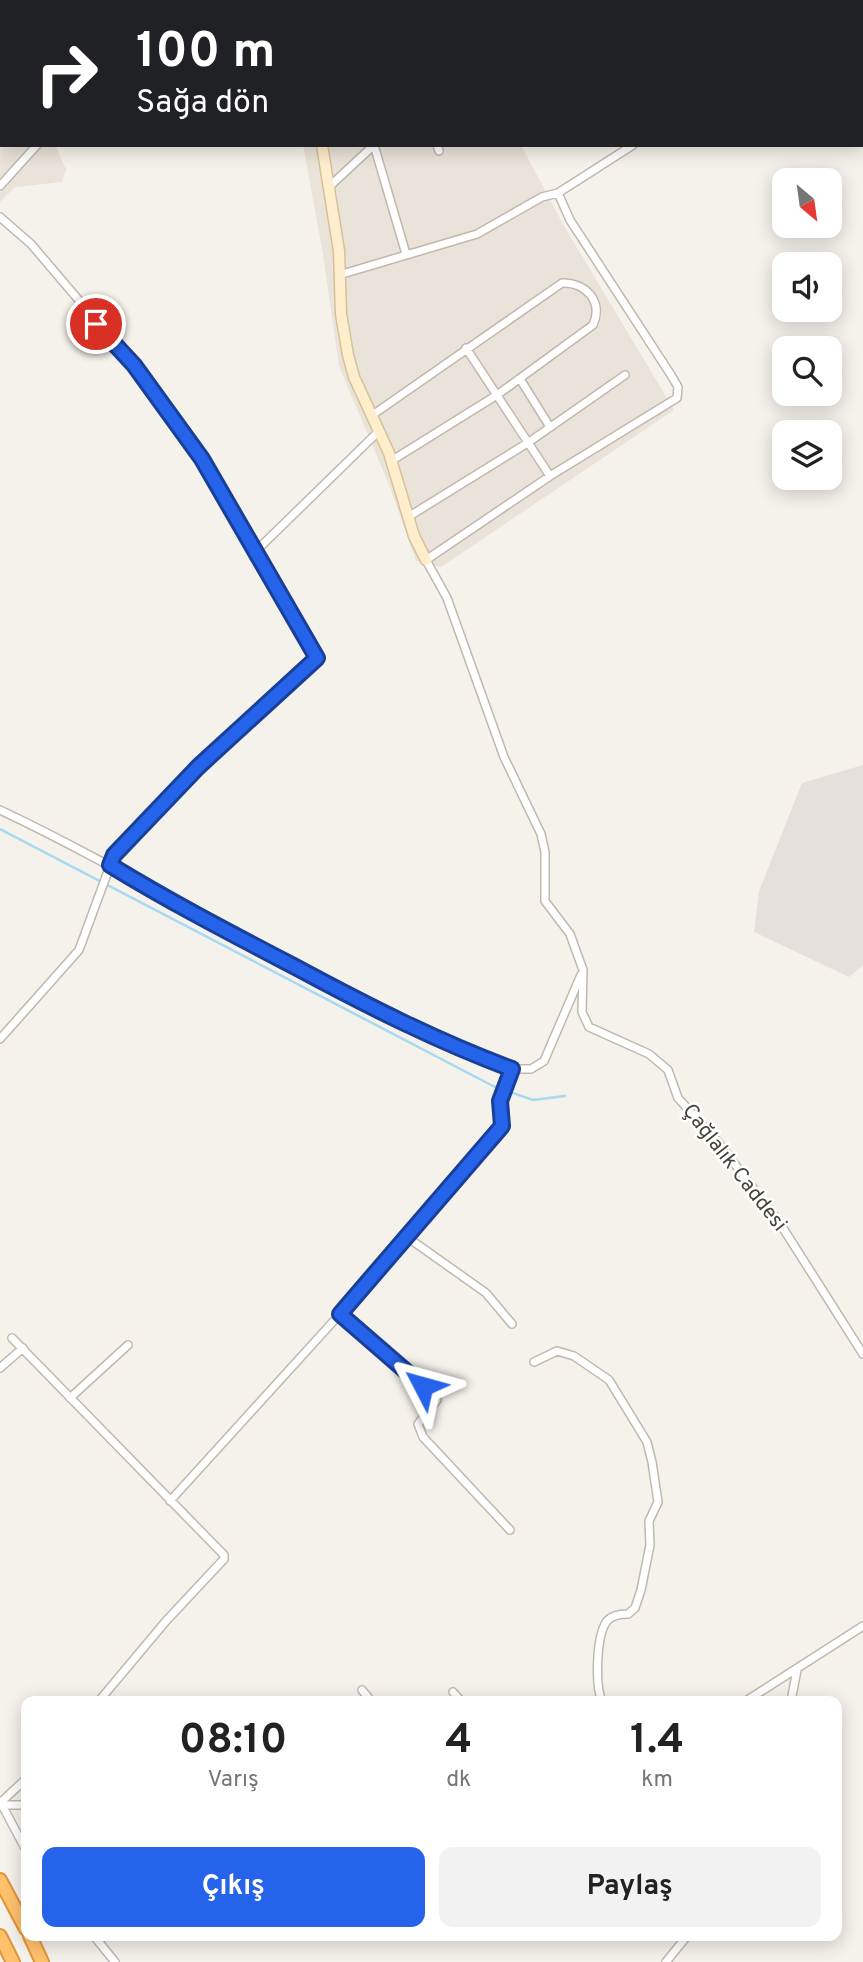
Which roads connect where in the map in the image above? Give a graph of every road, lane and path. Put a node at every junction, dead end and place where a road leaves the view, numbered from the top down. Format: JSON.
{"nodes":[{"id":1,"x":35,"y":147,"type":"edge"},
{"id":2,"x":322,"y":147,"type":"edge"},
{"id":3,"x":372,"y":147,"type":"edge"},
{"id":4,"x":375,"y":147,"type":"edge"},
{"id":5,"x":630,"y":147,"type":"edge"},
{"id":6,"x":0,"y":186,"type":"edge"},
{"id":7,"x":330,"y":186,"type":"junction"},
{"id":8,"x":558,"y":193,"type":"junction"},
{"id":9,"x":0,"y":217,"type":"edge"},
{"id":10,"x":406,"y":254,"type":"junction"},
{"id":11,"x":339,"y":275,"type":"junction"},
{"id":12,"x":466,"y":348,"type":"junction"},
{"id":13,"x":625,"y":375,"type":"dead end"},
{"id":14,"x":520,"y":379,"type":"junction"},
{"id":15,"x":497,"y":395,"type":"junction"},
{"id":16,"x":371,"y":416,"type":"junction"},
{"id":17,"x":550,"y":427,"type":"junction"},
{"id":18,"x":379,"y":431,"type":"junction"},
{"id":19,"x":529,"y":442,"type":"junction"},
{"id":20,"x":391,"y":461,"type":"junction"},
{"id":21,"x":550,"y":476,"type":"junction"},
{"id":22,"x":408,"y":517,"type":"junction"},
{"id":23,"x":255,"y":552,"type":"junction"},
{"id":24,"x":426,"y":560,"type":"junction"},
{"id":25,"x":0,"y":810,"type":"edge"},
{"id":26,"x":108,"y":868,"type":"junction"},
{"id":27,"x":583,"y":970,"type":"junction"},
{"id":28,"x":0,"y":1039,"type":"edge"},
{"id":29,"x":512,"y":1069,"type":"junction"},
{"id":30,"x":407,"y":1237,"type":"junction"},
{"id":31,"x":340,"y":1314,"type":"junction"},
{"id":32,"x":512,"y":1324,"type":"dead end"},
{"id":33,"x":12,"y":1338,"type":"dead end"},
{"id":34,"x":128,"y":1345,"type":"dead end"},
{"id":35,"x":23,"y":1348,"type":"junction"},
{"id":36,"x":863,"y":1354,"type":"edge"},
{"id":37,"x":534,"y":1362,"type":"dead end"},
{"id":38,"x":0,"y":1368,"type":"edge"},
{"id":39,"x":70,"y":1398,"type":"junction"},
{"id":40,"x":170,"y":1501,"type":"junction"},
{"id":41,"x":510,"y":1530,"type":"dead end"},
{"id":42,"x":863,"y":1626,"type":"edge"},
{"id":43,"x":797,"y":1670,"type":"junction"},
{"id":44,"x":362,"y":1690,"type":"dead end"},
{"id":45,"x":453,"y":1692,"type":"dead end"},
{"id":46,"x":103,"y":1696,"type":"edge"},
{"id":47,"x":367,"y":1696,"type":"edge"},
{"id":48,"x":457,"y":1696,"type":"edge"},
{"id":49,"x":602,"y":1696,"type":"edge"},
{"id":50,"x":754,"y":1696,"type":"edge"},
{"id":51,"x":792,"y":1696,"type":"edge"},
{"id":52,"x":21,"y":1784,"type":"edge"},
{"id":53,"x":1,"y":1804,"type":"edge"},
{"id":54,"x":21,"y":1805,"type":"edge"},
{"id":55,"x":21,"y":1841,"type":"edge"},
{"id":56,"x":0,"y":1880,"type":"edge"},
{"id":57,"x":21,"y":1920,"type":"edge"},
{"id":58,"x":0,"y":1936,"type":"edge"},
{"id":59,"x":32,"y":1941,"type":"edge"},
{"id":60,"x":98,"y":1941,"type":"edge"},
{"id":61,"x":684,"y":1941,"type":"edge"},
{"id":62,"x":13,"y":1962,"type":"edge"},
{"id":63,"x":42,"y":1962,"type":"edge"},
{"id":64,"x":116,"y":1962,"type":"edge"},
{"id":65,"x":666,"y":1962,"type":"edge"}],
"edges":[{"from":1,"to":6,"type":"street"},
{"from":2,"to":7,"type":"street"},
{"from":3,"to":7,"type":"street"},
{"from":4,"to":10,"type":"street"},
{"from":5,"to":8,"type":"street"},
{"from":7,"to":11,"type":"street"},
{"from":8,"to":10,"type":"street"},
{"from":8,"to":21,"type":"street"},
{"from":9,"to":23,"type":"street"},
{"from":10,"to":11,"type":"street"},
{"from":11,"to":16,"type":"street"},
{"from":12,"to":14,"type":"street"},
{"from":12,"to":15,"type":"street"},
{"from":12,"to":16,"type":"street"},
{"from":13,"to":17,"type":"street"},
{"from":14,"to":15,"type":"street"},
{"from":14,"to":17,"type":"street"},
{"from":15,"to":19,"type":"street"},
{"from":15,"to":20,"type":"street"},
{"from":16,"to":18,"type":"street"},
{"from":17,"to":19,"type":"street"},
{"from":18,"to":20,"type":"street"},
{"from":18,"to":23,"type":"street"},
{"from":19,"to":21,"type":"street"},
{"from":19,"to":22,"type":"street"},
{"from":20,"to":22,"type":"street"},
{"from":21,"to":24,"type":"street"},
{"from":22,"to":24,"type":"street"},
{"from":23,"to":26,"type":"street"},
{"from":24,"to":27,"type":"street"},
{"from":25,"to":26,"type":"street"},
{"from":26,"to":28,"type":"street"},
{"from":26,"to":29,"type":"street"},
{"from":27,"to":29,"type":"street"},
{"from":27,"to":36,"type":"street","name":"Çağlalık Caddesi"},
{"from":29,"to":30,"type":"street"},
{"from":30,"to":31,"type":"street"},
{"from":30,"to":32,"type":"street"},
{"from":31,"to":40,"type":"street"},
{"from":31,"to":41,"type":"street"},
{"from":33,"to":35,"type":"street"},
{"from":34,"to":39,"type":"street"},
{"from":35,"to":38,"type":"street"},
{"from":35,"to":39,"type":"street"},
{"from":37,"to":49,"type":"street"},
{"from":39,"to":40,"type":"street"},
{"from":40,"to":46,"type":"street"},
{"from":42,"to":43,"type":"street"},
{"from":43,"to":50,"type":"street"},
{"from":43,"to":51,"type":"street"},
{"from":44,"to":47,"type":"street"},
{"from":45,"to":48,"type":"street"},
{"from":52,"to":53,"type":"street"},
{"from":53,"to":54,"type":"street"},
{"from":53,"to":55,"type":"street"},
{"from":56,"to":57,"type":"highway"},
{"from":58,"to":62,"type":"highway"},
{"from":59,"to":63,"type":"highway"},
{"from":60,"to":64,"type":"street"},
{"from":61,"to":65,"type":"street"}]}
